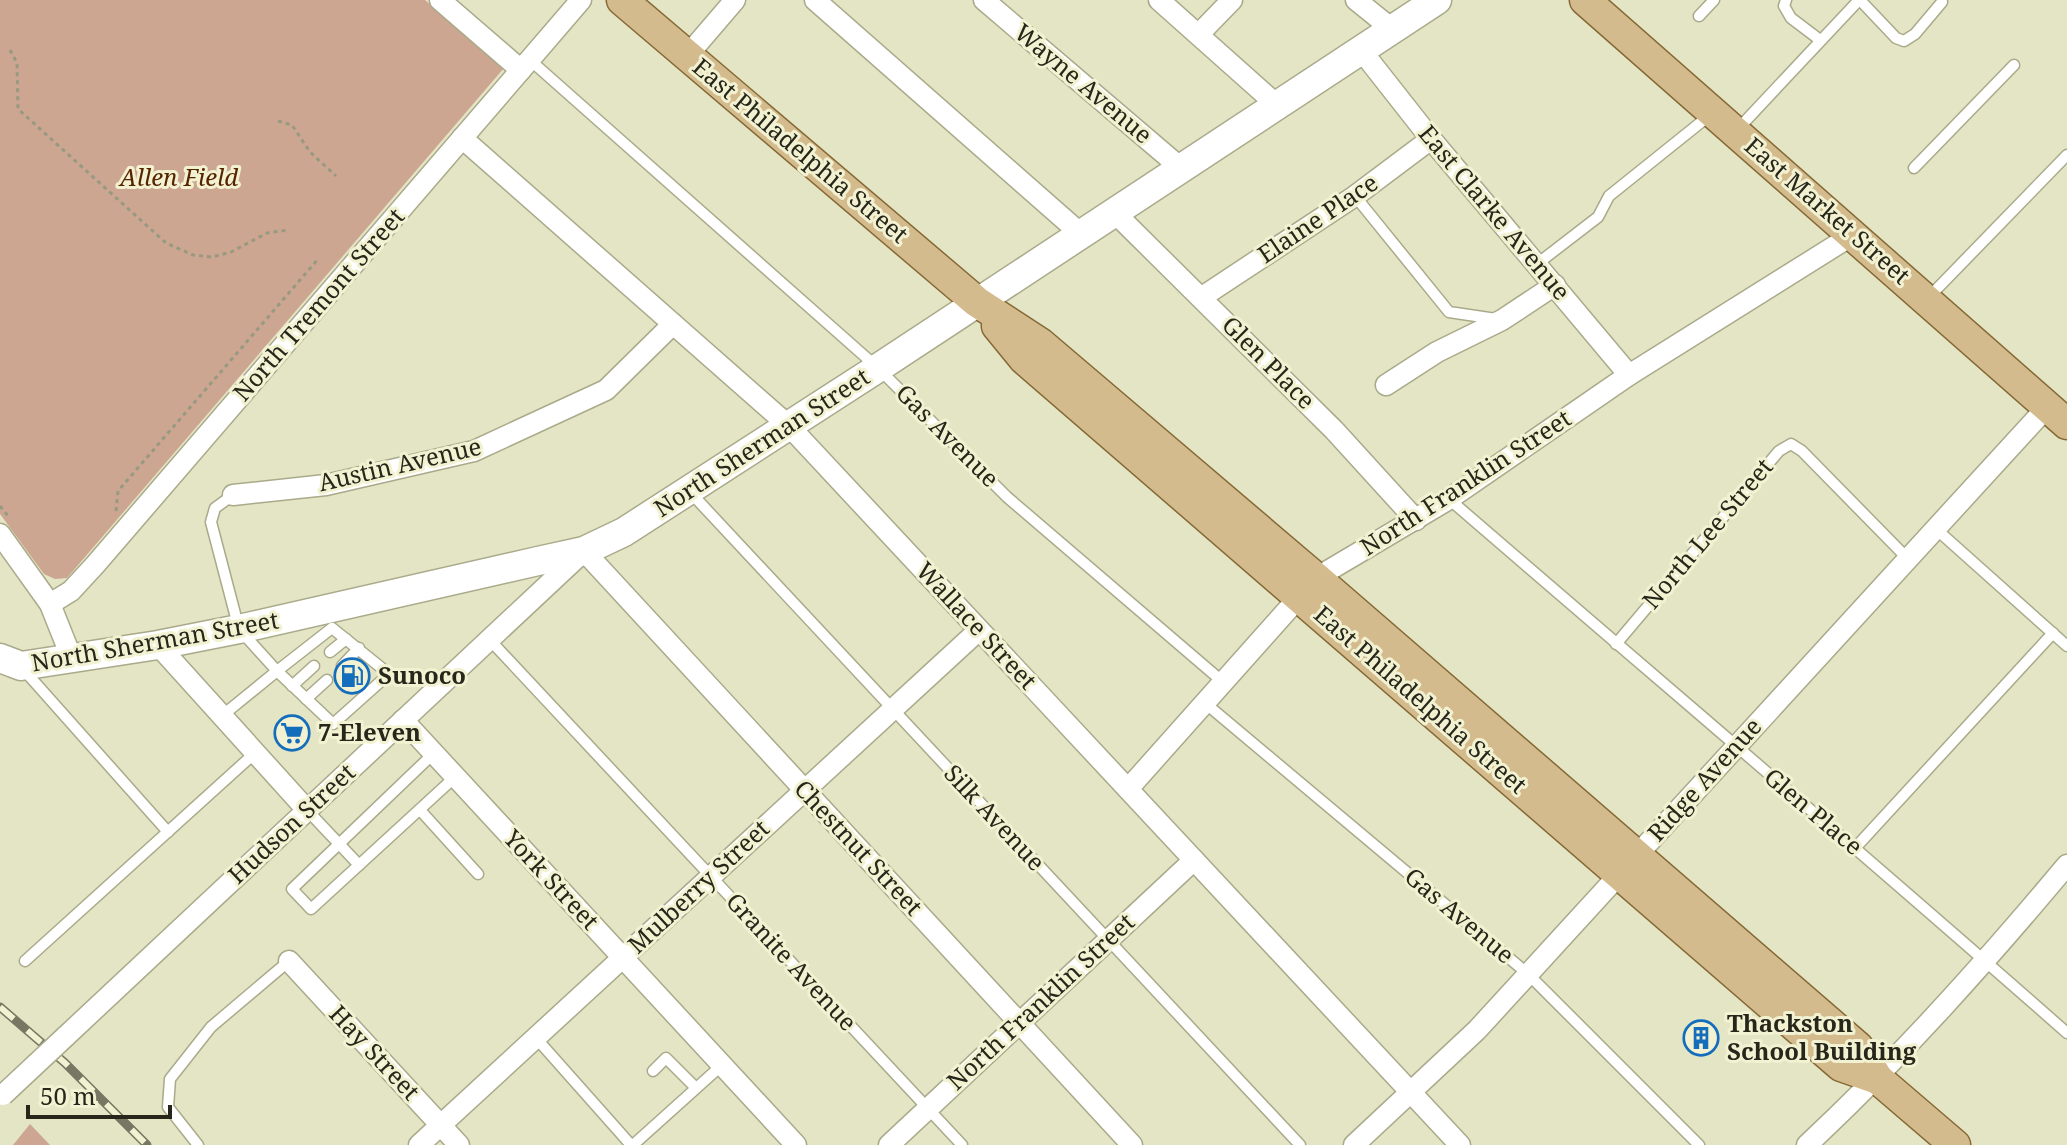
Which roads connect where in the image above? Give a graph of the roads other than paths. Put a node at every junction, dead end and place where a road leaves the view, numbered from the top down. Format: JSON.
{"nodes":[{"id":1,"x":440,"y":0,"type":"edge"},
{"id":2,"x":581,"y":0,"type":"edge"},
{"id":3,"x":622,"y":0,"type":"edge"},
{"id":4,"x":735,"y":0,"type":"edge"},
{"id":5,"x":815,"y":0,"type":"edge"},
{"id":6,"x":984,"y":0,"type":"edge"},
{"id":7,"x":1159,"y":0,"type":"edge"},
{"id":8,"x":1232,"y":0,"type":"edge"},
{"id":9,"x":1356,"y":0,"type":"edge"},
{"id":10,"x":1437,"y":0,"type":"edge"},
{"id":11,"x":1585,"y":0,"type":"edge"},
{"id":12,"x":1714,"y":0,"type":"edge"},
{"id":13,"x":1786,"y":0,"type":"edge"},
{"id":14,"x":1859,"y":0,"type":"edge"},
{"id":15,"x":1942,"y":2,"type":"edge"},
{"id":16,"x":1699,"y":16,"type":"dead end"},
{"id":17,"x":1392,"y":29,"type":"junction"},
{"id":18,"x":1199,"y":34,"type":"junction"},
{"id":19,"x":1820,"y":40,"type":"junction"},
{"id":20,"x":1361,"y":50,"type":"junction"},
{"id":21,"x":687,"y":56,"type":"junction"},
{"id":22,"x":526,"y":65,"type":"junction"},
{"id":23,"x":2014,"y":65,"type":"dead end"},
{"id":24,"x":1277,"y":105,"type":"junction"},
{"id":25,"x":1725,"y":122,"type":"junction"},
{"id":26,"x":462,"y":138,"type":"junction"},
{"id":27,"x":1431,"y":139,"type":"junction"},
{"id":28,"x":2067,"y":155,"type":"edge"},
{"id":29,"x":1181,"y":168,"type":"junction"},
{"id":30,"x":1914,"y":168,"type":"dead end"},
{"id":31,"x":1355,"y":196,"type":"junction"},
{"id":32,"x":1114,"y":212,"type":"junction"},
{"id":33,"x":1081,"y":234,"type":"junction"},
{"id":34,"x":1854,"y":234,"type":"junction"},
{"id":35,"x":1537,"y":264,"type":"junction"},
{"id":36,"x":1555,"y":285,"type":"junction"},
{"id":37,"x":1202,"y":297,"type":"junction"},
{"id":38,"x":1927,"y":300,"type":"junction"},
{"id":39,"x":977,"y":302,"type":"junction"},
{"id":40,"x":1502,"y":320,"type":"junction"},
{"id":41,"x":673,"y":324,"type":"junction"},
{"id":42,"x":878,"y":368,"type":"junction"},
{"id":43,"x":1629,"y":375,"type":"junction"},
{"id":44,"x":1386,"y":385,"type":"dead end"},
{"id":45,"x":2057,"y":416,"type":"edge"},
{"id":46,"x":789,"y":426,"type":"junction"},
{"id":47,"x":688,"y":491,"type":"junction"},
{"id":48,"x":233,"y":495,"type":"joint"},
{"id":49,"x":1449,"y":499,"type":"junction"},
{"id":50,"x":1416,"y":520,"type":"junction"},
{"id":51,"x":5,"y":526,"type":"edge"},
{"id":52,"x":1936,"y":529,"type":"junction"},
{"id":53,"x":584,"y":551,"type":"junction"},
{"id":54,"x":1908,"y":559,"type":"junction"},
{"id":55,"x":1308,"y":587,"type":"junction"},
{"id":56,"x":50,"y":604,"type":"junction"},
{"id":57,"x":322,"y":621,"type":"junction"},
{"id":58,"x":239,"y":629,"type":"junction"},
{"id":59,"x":979,"y":630,"type":"junction"},
{"id":60,"x":2053,"y":633,"type":"junction"},
{"id":61,"x":346,"y":639,"type":"junction"},
{"id":62,"x":489,"y":639,"type":"junction"},
{"id":63,"x":1616,"y":644,"type":"junction"},
{"id":64,"x":158,"y":645,"type":"junction"},
{"id":65,"x":2067,"y":646,"type":"edge"},
{"id":66,"x":359,"y":648,"type":"junction"},
{"id":67,"x":330,"y":652,"type":"dead end"},
{"id":68,"x":72,"y":659,"type":"junction"},
{"id":69,"x":10,"y":662,"type":"edge"},
{"id":70,"x":314,"y":666,"type":"dead end"},
{"id":71,"x":342,"y":666,"type":"dead end"},
{"id":72,"x":277,"y":671,"type":"junction"},
{"id":73,"x":327,"y":680,"type":"dead end"},
{"id":74,"x":1223,"y":682,"type":"junction"},
{"id":75,"x":292,"y":686,"type":"junction"},
{"id":76,"x":306,"y":699,"type":"junction"},
{"id":77,"x":1205,"y":703,"type":"junction"},
{"id":78,"x":893,"y":709,"type":"junction"},
{"id":79,"x":223,"y":715,"type":"junction"},
{"id":80,"x":403,"y":720,"type":"junction"},
{"id":81,"x":1735,"y":747,"type":"junction"},
{"id":82,"x":256,"y":752,"type":"junction"},
{"id":83,"x":433,"y":754,"type":"junction"},
{"id":84,"x":455,"y":777,"type":"junction"},
{"id":85,"x":1128,"y":789,"type":"junction"},
{"id":86,"x":805,"y":790,"type":"junction"},
{"id":87,"x":307,"y":810,"type":"junction"},
{"id":88,"x":420,"y":810,"type":"junction"},
{"id":89,"x":168,"y":832,"type":"junction"},
{"id":90,"x":339,"y":845,"type":"junction"},
{"id":91,"x":1856,"y":847,"type":"junction"},
{"id":92,"x":1194,"y":860,"type":"junction"},
{"id":93,"x":359,"y":865,"type":"junction"},
{"id":94,"x":1629,"y":865,"type":"junction"},
{"id":95,"x":2067,"y":865,"type":"edge"},
{"id":96,"x":478,"y":874,"type":"dead end"},
{"id":97,"x":711,"y":877,"type":"junction"},
{"id":98,"x":1108,"y":940,"type":"junction"},
{"id":99,"x":623,"y":958,"type":"junction"},
{"id":100,"x":25,"y":961,"type":"dead end"},
{"id":101,"x":289,"y":961,"type":"joint"},
{"id":102,"x":1986,"y":962,"type":"junction"},
{"id":103,"x":1528,"y":974,"type":"junction"},
{"id":104,"x":1019,"y":1023,"type":"junction"},
{"id":105,"x":2067,"y":1033,"type":"edge"},
{"id":106,"x":536,"y":1038,"type":"junction"},
{"id":107,"x":722,"y":1065,"type":"junction"},
{"id":108,"x":653,"y":1071,"type":"dead end"},
{"id":109,"x":1878,"y":1079,"type":"junction"},
{"id":110,"x":696,"y":1088,"type":"junction"},
{"id":111,"x":1412,"y":1093,"type":"junction"},
{"id":112,"x":2,"y":1096,"type":"edge"},
{"id":113,"x":928,"y":1109,"type":"junction"},
{"id":114,"x":441,"y":1125,"type":"junction"},
{"id":115,"x":198,"y":1145,"type":"edge"},
{"id":116,"x":419,"y":1145,"type":"edge"},
{"id":117,"x":459,"y":1145,"type":"edge"},
{"id":118,"x":632,"y":1145,"type":"edge"},
{"id":119,"x":796,"y":1145,"type":"edge"},
{"id":120,"x":889,"y":1145,"type":"edge"},
{"id":121,"x":962,"y":1145,"type":"edge"},
{"id":122,"x":1132,"y":1145,"type":"edge"},
{"id":123,"x":1300,"y":1145,"type":"edge"},
{"id":124,"x":1354,"y":1145,"type":"edge"},
{"id":125,"x":1460,"y":1145,"type":"edge"},
{"id":126,"x":1699,"y":1145,"type":"edge"},
{"id":127,"x":1807,"y":1145,"type":"edge"},
{"id":128,"x":1955,"y":1145,"type":"edge"}],
"edges":[{"from":1,"to":22,"type":"street","name":"Gas Avenue"},
{"from":2,"to":22,"type":"street","name":"North Tremont Street"},
{"from":3,"to":21,"type":"main road","name":"East Philadelphia Street"},
{"from":4,"to":21,"type":"street"},
{"from":5,"to":33,"type":"street"},
{"from":6,"to":29,"type":"street","name":"Wayne Avenue"},
{"from":7,"to":18,"type":"street"},
{"from":8,"to":18,"type":"street"},
{"from":9,"to":17,"type":"street"},
{"from":10,"to":17,"type":"main road","name":"North Sherman Street"},
{"from":11,"to":25,"type":"main road","name":"East Market Street"},
{"from":12,"to":16,"type":"lane"},
{"from":13,"to":19,"type":"lane"},
{"from":14,"to":15,"type":"lane"},
{"from":14,"to":19,"type":"lane"},
{"from":17,"to":20,"type":"main road","name":"North Sherman Street"},
{"from":18,"to":24,"type":"street"},
{"from":19,"to":25,"type":"lane"},
{"from":20,"to":24,"type":"main road","name":"North Sherman Street"},
{"from":20,"to":27,"type":"street","name":"East Clarke Avenue"},
{"from":21,"to":39,"type":"main road","name":"East Philadelphia Street"},
{"from":22,"to":26,"type":"street","name":"North Tremont Street"},
{"from":22,"to":42,"type":"lane","name":"Gas Avenue"},
{"from":23,"to":30,"type":"lane"},
{"from":24,"to":29,"type":"main road","name":"North Sherman Street"},
{"from":25,"to":34,"type":"main road","name":"East Market Street"},
{"from":25,"to":35,"type":"lane"},
{"from":26,"to":41,"type":"street","name":"Wallace Street"},
{"from":26,"to":56,"type":"street","name":"North Tremont Street"},
{"from":27,"to":31,"type":"street","name":"Elaine Place"},
{"from":27,"to":35,"type":"street","name":"East Clarke Avenue"},
{"from":28,"to":38,"type":"lane"},
{"from":29,"to":32,"type":"main road","name":"North Sherman Street"},
{"from":31,"to":37,"type":"street","name":"Elaine Place"},
{"from":31,"to":40,"type":"lane"},
{"from":32,"to":33,"type":"main road","name":"North Sherman Street"},
{"from":32,"to":37,"type":"street","name":"Glen Place"},
{"from":33,"to":39,"type":"main road","name":"North Sherman Street"},
{"from":34,"to":38,"type":"main road","name":"East Market Street"},
{"from":34,"to":43,"type":"street","name":"North Franklin Street"},
{"from":35,"to":36,"type":"street","name":"East Clarke Avenue"},
{"from":36,"to":40,"type":"street"},
{"from":36,"to":43,"type":"street","name":"East Clarke Avenue"},
{"from":37,"to":50,"type":"street","name":"Glen Place"},
{"from":38,"to":45,"type":"main road","name":"East Market Street"},
{"from":39,"to":42,"type":"main road","name":"North Sherman Street"},
{"from":39,"to":55,"type":"main road","name":"East Philadelphia Street"},
{"from":40,"to":44,"type":"street"},
{"from":41,"to":46,"type":"street","name":"Wallace Street"},
{"from":41,"to":48,"type":"street","name":"Austin Avenue"},
{"from":42,"to":46,"type":"main road","name":"North Sherman Street"},
{"from":42,"to":74,"type":"lane","name":"Gas Avenue"},
{"from":43,"to":49,"type":"street","name":"North Franklin Street"},
{"from":45,"to":52,"type":"street","name":"Ridge Avenue"},
{"from":46,"to":47,"type":"main road","name":"North Sherman Street"},
{"from":46,"to":59,"type":"street","name":"Wallace Street"},
{"from":47,"to":53,"type":"main road","name":"North Sherman Street"},
{"from":47,"to":78,"type":"lane","name":"Silk Avenue"},
{"from":48,"to":58,"type":"lane"},
{"from":49,"to":50,"type":"street","name":"North Franklin Street"},
{"from":49,"to":63,"type":"lane","name":"Glen Place"},
{"from":50,"to":55,"type":"street","name":"North Franklin Street"},
{"from":51,"to":56,"type":"street"},
{"from":52,"to":54,"type":"street","name":"Ridge Avenue"},
{"from":52,"to":60,"type":"lane"},
{"from":53,"to":57,"type":"main road","name":"North Sherman Street"},
{"from":53,"to":62,"type":"street","name":"Hudson Street"},
{"from":53,"to":86,"type":"street","name":"Chestnut Street"},
{"from":54,"to":63,"type":"lane","name":"North Lee Street"},
{"from":54,"to":81,"type":"street","name":"Ridge Avenue"},
{"from":55,"to":74,"type":"street","name":"North Franklin Street"},
{"from":55,"to":94,"type":"main road","name":"East Philadelphia Street"},
{"from":56,"to":68,"type":"street"},
{"from":57,"to":58,"type":"main road","name":"North Sherman Street"},
{"from":57,"to":61,"type":"lane"},
{"from":57,"to":72,"type":"lane"},
{"from":58,"to":64,"type":"main road","name":"North Sherman Street"},
{"from":58,"to":72,"type":"lane"},
{"from":59,"to":78,"type":"street","name":"Mulberry Street"},
{"from":59,"to":85,"type":"street","name":"Wallace Street"},
{"from":60,"to":65,"type":"lane"},
{"from":60,"to":91,"type":"lane"},
{"from":61,"to":66,"type":"lane"},
{"from":61,"to":67,"type":"lane"},
{"from":62,"to":80,"type":"street","name":"Hudson Street"},
{"from":62,"to":97,"type":"lane","name":"Granite Avenue"},
{"from":63,"to":81,"type":"lane","name":"Glen Place"},
{"from":64,"to":68,"type":"main road","name":"North Sherman Street"},
{"from":64,"to":79,"type":"street"},
{"from":66,"to":71,"type":"lane"},
{"from":66,"to":76,"type":"lane"},
{"from":68,"to":69,"type":"main road","name":"North Sherman Street"},
{"from":69,"to":89,"type":"lane"},
{"from":70,"to":75,"type":"lane"},
{"from":72,"to":75,"type":"lane"},
{"from":72,"to":79,"type":"lane"},
{"from":73,"to":76,"type":"lane"},
{"from":74,"to":77,"type":"street","name":"North Franklin Street"},
{"from":75,"to":76,"type":"lane"},
{"from":77,"to":85,"type":"street","name":"North Franklin Street"},
{"from":77,"to":103,"type":"lane","name":"Gas Avenue"},
{"from":78,"to":86,"type":"street","name":"Mulberry Street"},
{"from":78,"to":98,"type":"lane","name":"Silk Avenue"},
{"from":79,"to":82,"type":"street"},
{"from":80,"to":83,"type":"street","name":"York Street"},
{"from":80,"to":87,"type":"street","name":"Hudson Street"},
{"from":81,"to":91,"type":"lane","name":"Glen Place"},
{"from":81,"to":94,"type":"street","name":"Ridge Avenue"},
{"from":82,"to":87,"type":"street"},
{"from":82,"to":89,"type":"lane"},
{"from":83,"to":84,"type":"street","name":"York Street"},
{"from":83,"to":90,"type":"lane"},
{"from":84,"to":88,"type":"lane"},
{"from":84,"to":99,"type":"street","name":"York Street"},
{"from":85,"to":92,"type":"street","name":"Wallace Street"},
{"from":86,"to":97,"type":"street","name":"Mulberry Street"},
{"from":86,"to":104,"type":"street","name":"Chestnut Street"},
{"from":87,"to":90,"type":"lane"},
{"from":87,"to":112,"type":"street","name":"Hudson Street","bridge":true},
{"from":88,"to":93,"type":"lane"},
{"from":88,"to":96,"type":"lane"},
{"from":89,"to":100,"type":"lane"},
{"from":90,"to":93,"type":"lane"},
{"from":90,"to":93,"type":"lane"},
{"from":91,"to":102,"type":"lane","name":"Glen Place"},
{"from":92,"to":98,"type":"street","name":"North Franklin Street"},
{"from":92,"to":111,"type":"street","name":"Wallace Street"},
{"from":94,"to":103,"type":"street","name":"Ridge Avenue"},
{"from":94,"to":109,"type":"main road","name":"East Philadelphia Street"},
{"from":95,"to":102,"type":"street"},
{"from":97,"to":99,"type":"street","name":"Mulberry Street"},
{"from":97,"to":113,"type":"lane","name":"Granite Avenue"},
{"from":98,"to":104,"type":"street","name":"North Franklin Street"},
{"from":98,"to":123,"type":"lane","name":"Silk Avenue"},
{"from":99,"to":106,"type":"street","name":"Mulberry Street"},
{"from":99,"to":107,"type":"street","name":"York Street"},
{"from":101,"to":114,"type":"street","name":"Hay Street"},
{"from":101,"to":115,"type":"lane"},
{"from":102,"to":105,"type":"lane","name":"Glen Place"},
{"from":102,"to":109,"type":"street"},
{"from":103,"to":111,"type":"street","name":"Ridge Avenue"},
{"from":103,"to":126,"type":"lane","name":"Gas Avenue"},
{"from":104,"to":113,"type":"street","name":"North Franklin Street"},
{"from":104,"to":122,"type":"street","name":"Chestnut Street"},
{"from":106,"to":114,"type":"street","name":"Mulberry Street"},
{"from":106,"to":118,"type":"lane"},
{"from":107,"to":110,"type":"lane"},
{"from":107,"to":119,"type":"street","name":"York Street"},
{"from":108,"to":110,"type":"lane"},
{"from":109,"to":127,"type":"street"},
{"from":109,"to":128,"type":"main road","name":"East Philadelphia Street"},
{"from":110,"to":118,"type":"lane"},
{"from":111,"to":124,"type":"street","name":"Ridge Avenue"},
{"from":111,"to":125,"type":"street","name":"Wallace Street"},
{"from":113,"to":120,"type":"street","name":"North Franklin Street"},
{"from":113,"to":121,"type":"lane","name":"Granite Avenue"},
{"from":114,"to":116,"type":"street","name":"Mulberry Street"},
{"from":114,"to":117,"type":"street","name":"Hay Street"}]}
